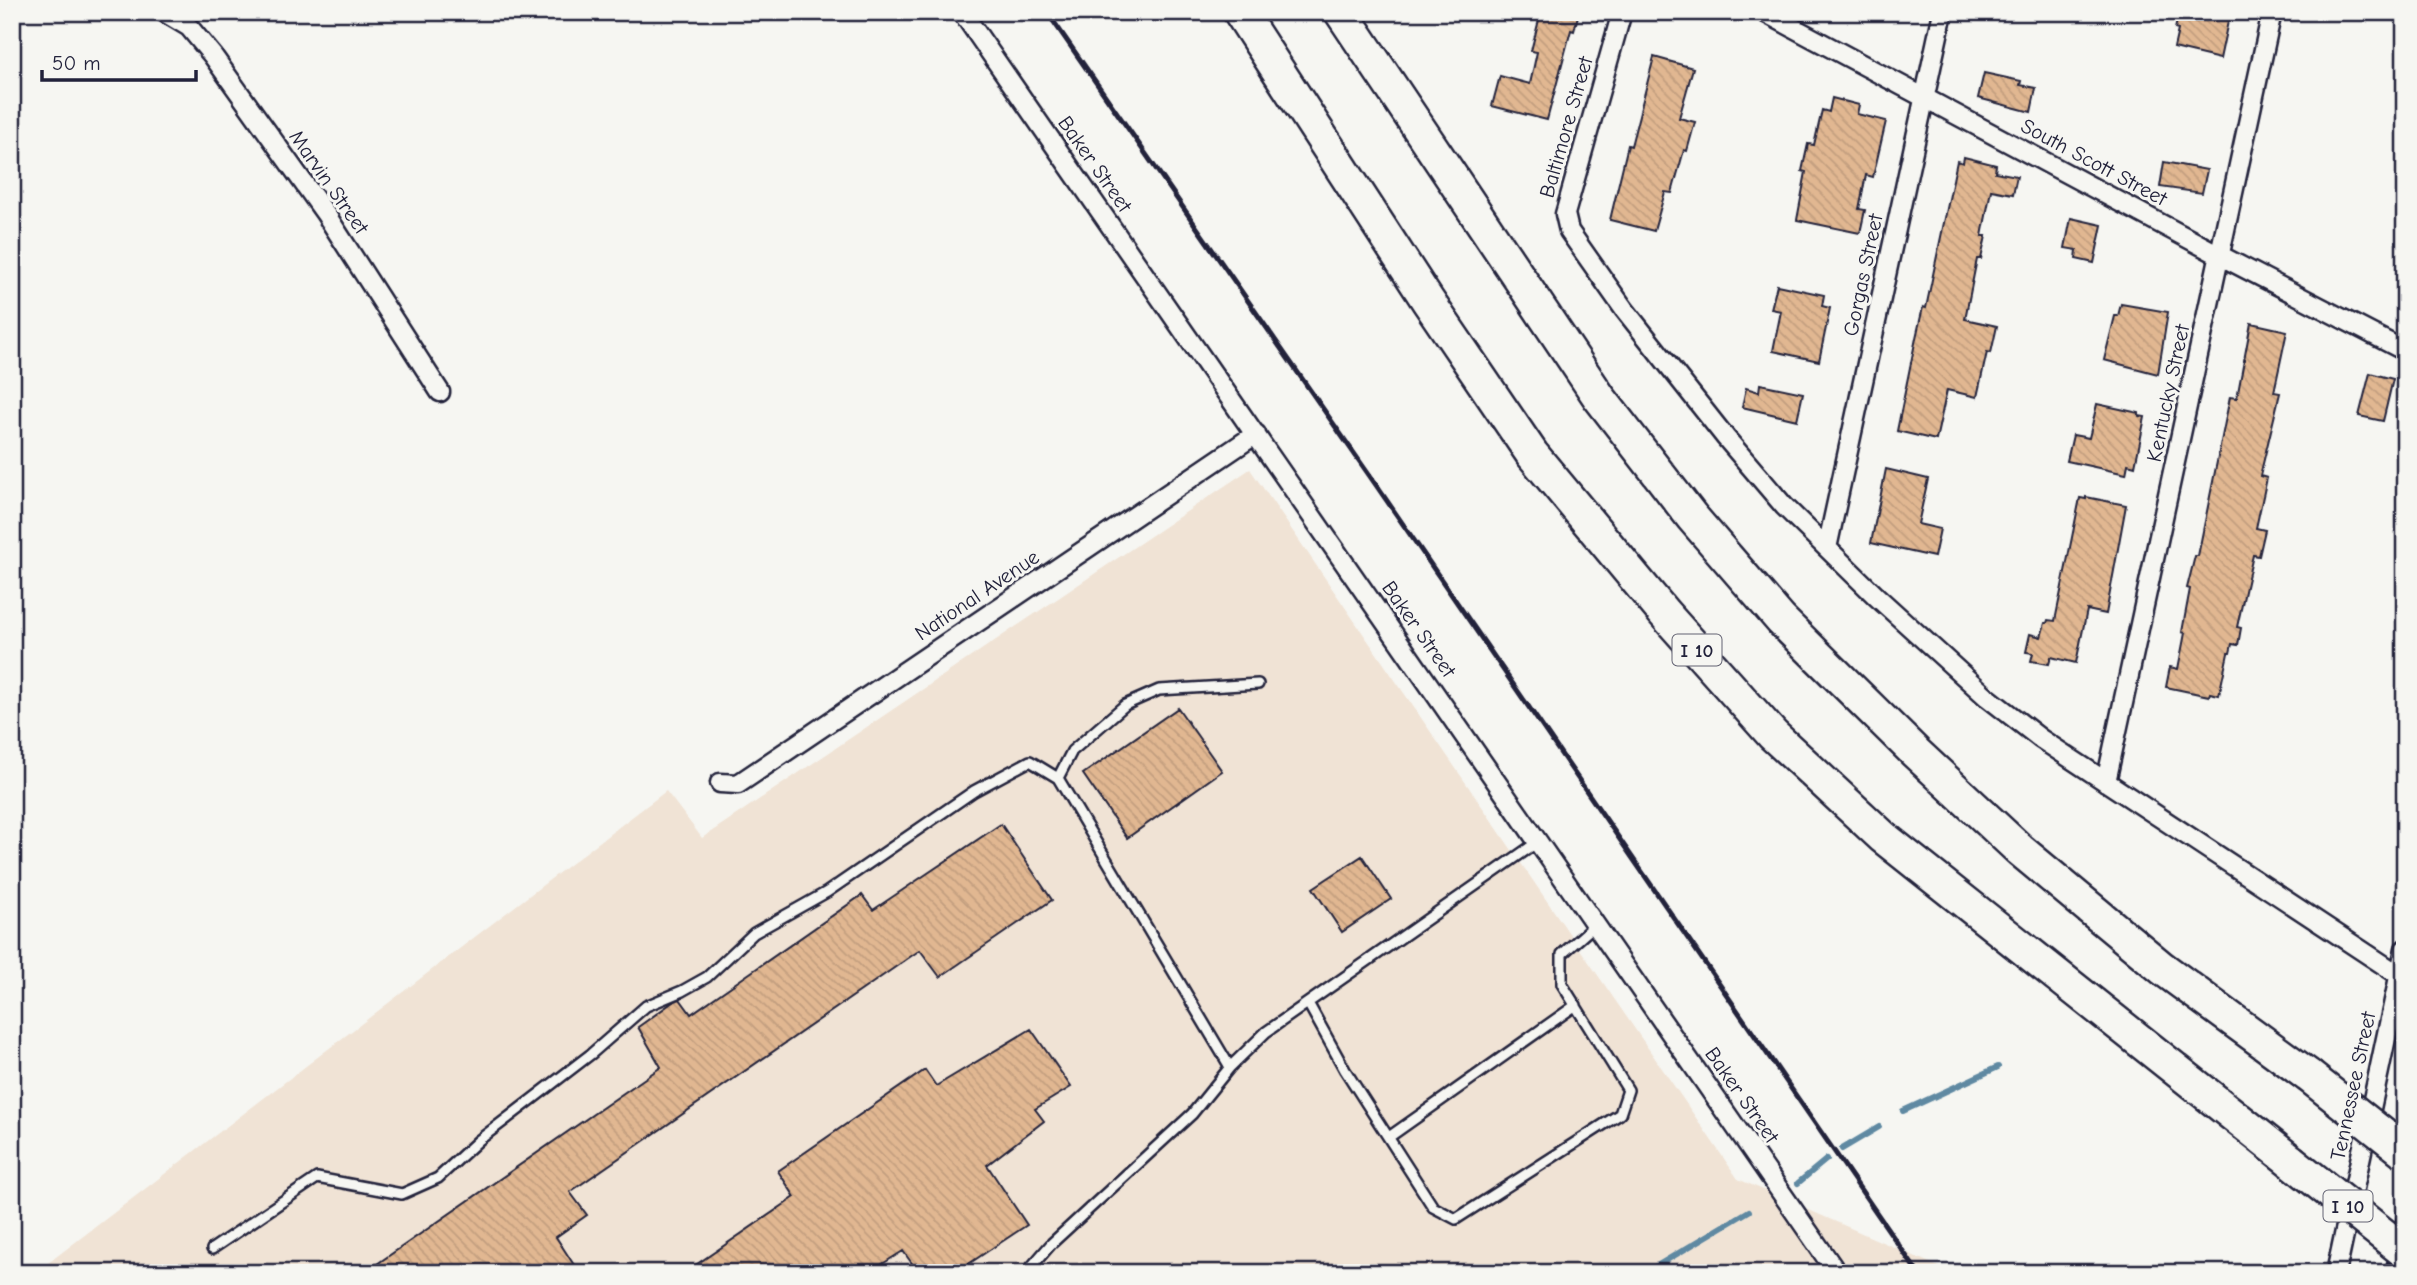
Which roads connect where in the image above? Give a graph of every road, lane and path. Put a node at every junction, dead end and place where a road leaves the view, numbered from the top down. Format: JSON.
{"nodes":[{"id":1,"x":164,"y":12,"type":"edge"},
{"id":2,"x":962,"y":12,"type":"edge"},
{"id":3,"x":1240,"y":12,"type":"edge"},
{"id":4,"x":1341,"y":12,"type":"edge"},
{"id":5,"x":1622,"y":12,"type":"edge"},
{"id":6,"x":1764,"y":12,"type":"edge"},
{"id":7,"x":1943,"y":12,"type":"edge"},
{"id":8,"x":2272,"y":12,"type":"edge"},
{"id":9,"x":1924,"y":97,"type":"junction"},
{"id":10,"x":2221,"y":256,"type":"junction"},
{"id":11,"x":2405,"y":351,"type":"edge"},
{"id":12,"x":440,"y":392,"type":"dead end"},
{"id":13,"x":1256,"y":433,"type":"junction"},
{"id":14,"x":1827,"y":548,"type":"junction"},
{"id":15,"x":1258,"y":684,"type":"dead end"},
{"id":16,"x":1058,"y":778,"type":"junction"},
{"id":17,"x":2106,"y":782,"type":"junction"},
{"id":18,"x":720,"y":783,"type":"dead end"},
{"id":19,"x":1539,"y":841,"type":"junction"},
{"id":20,"x":1596,"y":924,"type":"junction"},
{"id":21,"x":2405,"y":949,"type":"edge"},
{"id":22,"x":2399,"y":975,"type":"junction"},
{"id":23,"x":1308,"y":1003,"type":"junction"},
{"id":24,"x":1576,"y":1005,"type":"junction"},
{"id":25,"x":1230,"y":1067,"type":"junction"},
{"id":26,"x":1389,"y":1137,"type":"junction"},
{"id":27,"x":2405,"y":1152,"type":"edge"},
{"id":28,"x":212,"y":1249,"type":"dead end"},
{"id":29,"x":2405,"y":1252,"type":"edge"},
{"id":30,"x":1026,"y":1273,"type":"edge"},
{"id":31,"x":1837,"y":1273,"type":"edge"},
{"id":32,"x":2336,"y":1273,"type":"edge"}],
"edges":[{"from":1,"to":12,"type":"street","name":"Marvin Street"},
{"from":2,"to":13,"type":"street","name":"Baker Street"},
{"from":3,"to":29,"type":"highway","number":"I 10","bridge":true},
{"from":4,"to":27,"type":"highway","bridge":true},
{"from":5,"to":14,"type":"street","name":"Baltimore Street"},
{"from":6,"to":9,"type":"street","name":"South Scott Street"},
{"from":7,"to":9,"type":"street","name":"Gorgas Street"},
{"from":8,"to":10,"type":"street","name":"Kentucky Street"},
{"from":9,"to":10,"type":"street","name":"South Scott Street"},
{"from":9,"to":14,"type":"street","name":"Gorgas Street"},
{"from":10,"to":11,"type":"street","name":"South Scott Street"},
{"from":10,"to":17,"type":"street","name":"Kentucky Street"},
{"from":13,"to":18,"type":"street","name":"National Avenue"},
{"from":13,"to":19,"type":"street","name":"Baker Street"},
{"from":14,"to":17,"type":"street"},
{"from":15,"to":16,"type":"lane"},
{"from":16,"to":25,"type":"lane"},
{"from":16,"to":28,"type":"lane"},
{"from":17,"to":22,"type":"street"},
{"from":19,"to":20,"type":"street","name":"Baker Street"},
{"from":19,"to":23,"type":"lane"},
{"from":20,"to":24,"type":"lane"},
{"from":20,"to":31,"type":"street","name":"Baker Street"},
{"from":21,"to":22,"type":"street","name":"Tennessee Street"},
{"from":22,"to":32,"type":"street","name":"Tennessee Street"},
{"from":23,"to":25,"type":"lane"},
{"from":23,"to":26,"type":"lane"},
{"from":24,"to":26,"type":"lane"},
{"from":24,"to":26,"type":"lane"},
{"from":25,"to":30,"type":"lane"}]}
